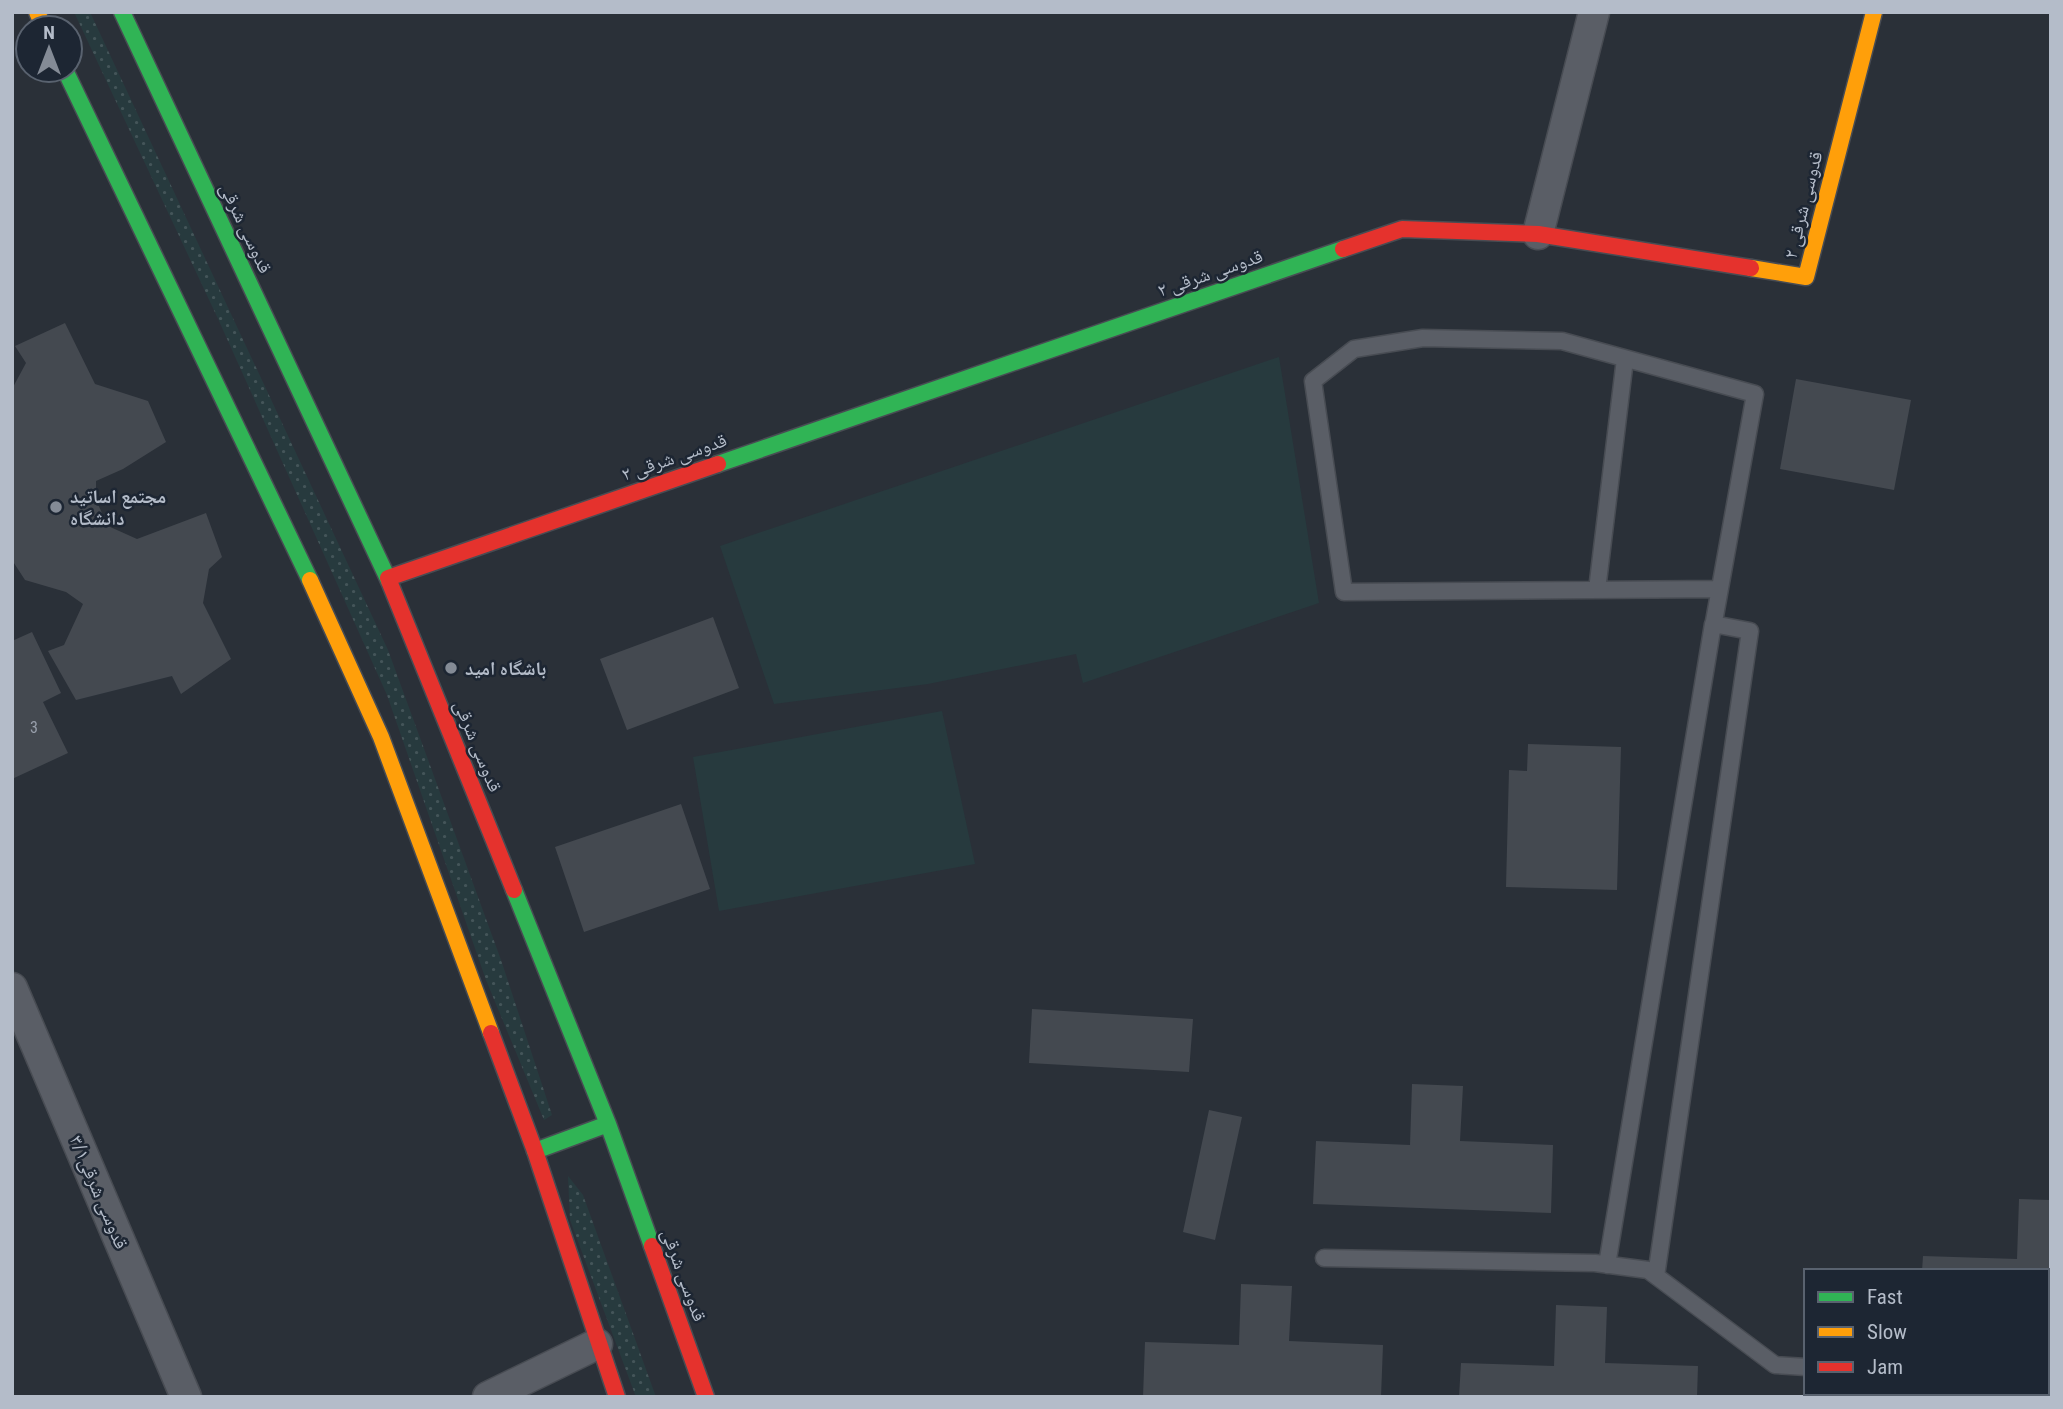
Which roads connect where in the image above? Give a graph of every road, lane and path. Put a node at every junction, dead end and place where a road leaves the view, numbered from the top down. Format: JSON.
{"nodes":[{"id":1,"x":122,"y":12,"type":"edge"},
{"id":2,"x":1594,"y":12,"type":"edge"},
{"id":3,"x":1874,"y":12,"type":"edge"},
{"id":4,"x":72,"y":84,"type":"edge"},
{"id":5,"x":1538,"y":234,"type":"junction"},
{"id":6,"x":1625,"y":359,"type":"junction"},
{"id":7,"x":388,"y":578,"type":"junction"},
{"id":8,"x":1720,"y":589,"type":"junction"},
{"id":9,"x":1597,"y":590,"type":"junction"},
{"id":10,"x":1713,"y":627,"type":"junction"},
{"id":11,"x":12,"y":988,"type":"edge"},
{"id":12,"x":608,"y":1124,"type":"junction"},
{"id":13,"x":535,"y":1151,"type":"junction"},
{"id":14,"x":1324,"y":1258,"type":"dead end"},
{"id":15,"x":1607,"y":1265,"type":"junction"},
{"id":16,"x":1656,"y":1276,"type":"junction"},
{"id":17,"x":597,"y":1343,"type":"junction"},
{"id":18,"x":1804,"y":1367,"type":"edge"},
{"id":19,"x":186,"y":1397,"type":"edge"},
{"id":20,"x":488,"y":1397,"type":"edge"},
{"id":21,"x":617,"y":1397,"type":"edge"},
{"id":22,"x":706,"y":1397,"type":"edge"}],
"edges":[{"from":1,"to":7,"type":"main road","name":"قدوسی شرقی"},
{"from":2,"to":5,"type":"street"},
{"from":3,"to":5,"type":"main road","name":"قدوسی شرقی ۲"},
{"from":4,"to":13,"type":"main road"},
{"from":5,"to":7,"type":"main road","name":"قدوسی شرقی ۲"},
{"from":6,"to":8,"type":"lane"},
{"from":6,"to":9,"type":"lane"},
{"from":6,"to":9,"type":"lane"},
{"from":7,"to":12,"type":"main road","name":"قدوسی شرقی"},
{"from":8,"to":9,"type":"lane"},
{"from":8,"to":10,"type":"lane"},
{"from":10,"to":15,"type":"lane"},
{"from":10,"to":16,"type":"lane"},
{"from":11,"to":19,"type":"street","name":"قدوسی شرقی۳/۱"},
{"from":12,"to":13,"type":"main road"},
{"from":12,"to":22,"type":"main road","name":"قدوسی شرقی"},
{"from":13,"to":17,"type":"main road"},
{"from":14,"to":15,"type":"lane"},
{"from":15,"to":16,"type":"lane"},
{"from":16,"to":18,"type":"lane"},
{"from":17,"to":20,"type":"street"},
{"from":17,"to":21,"type":"main road"}]}
